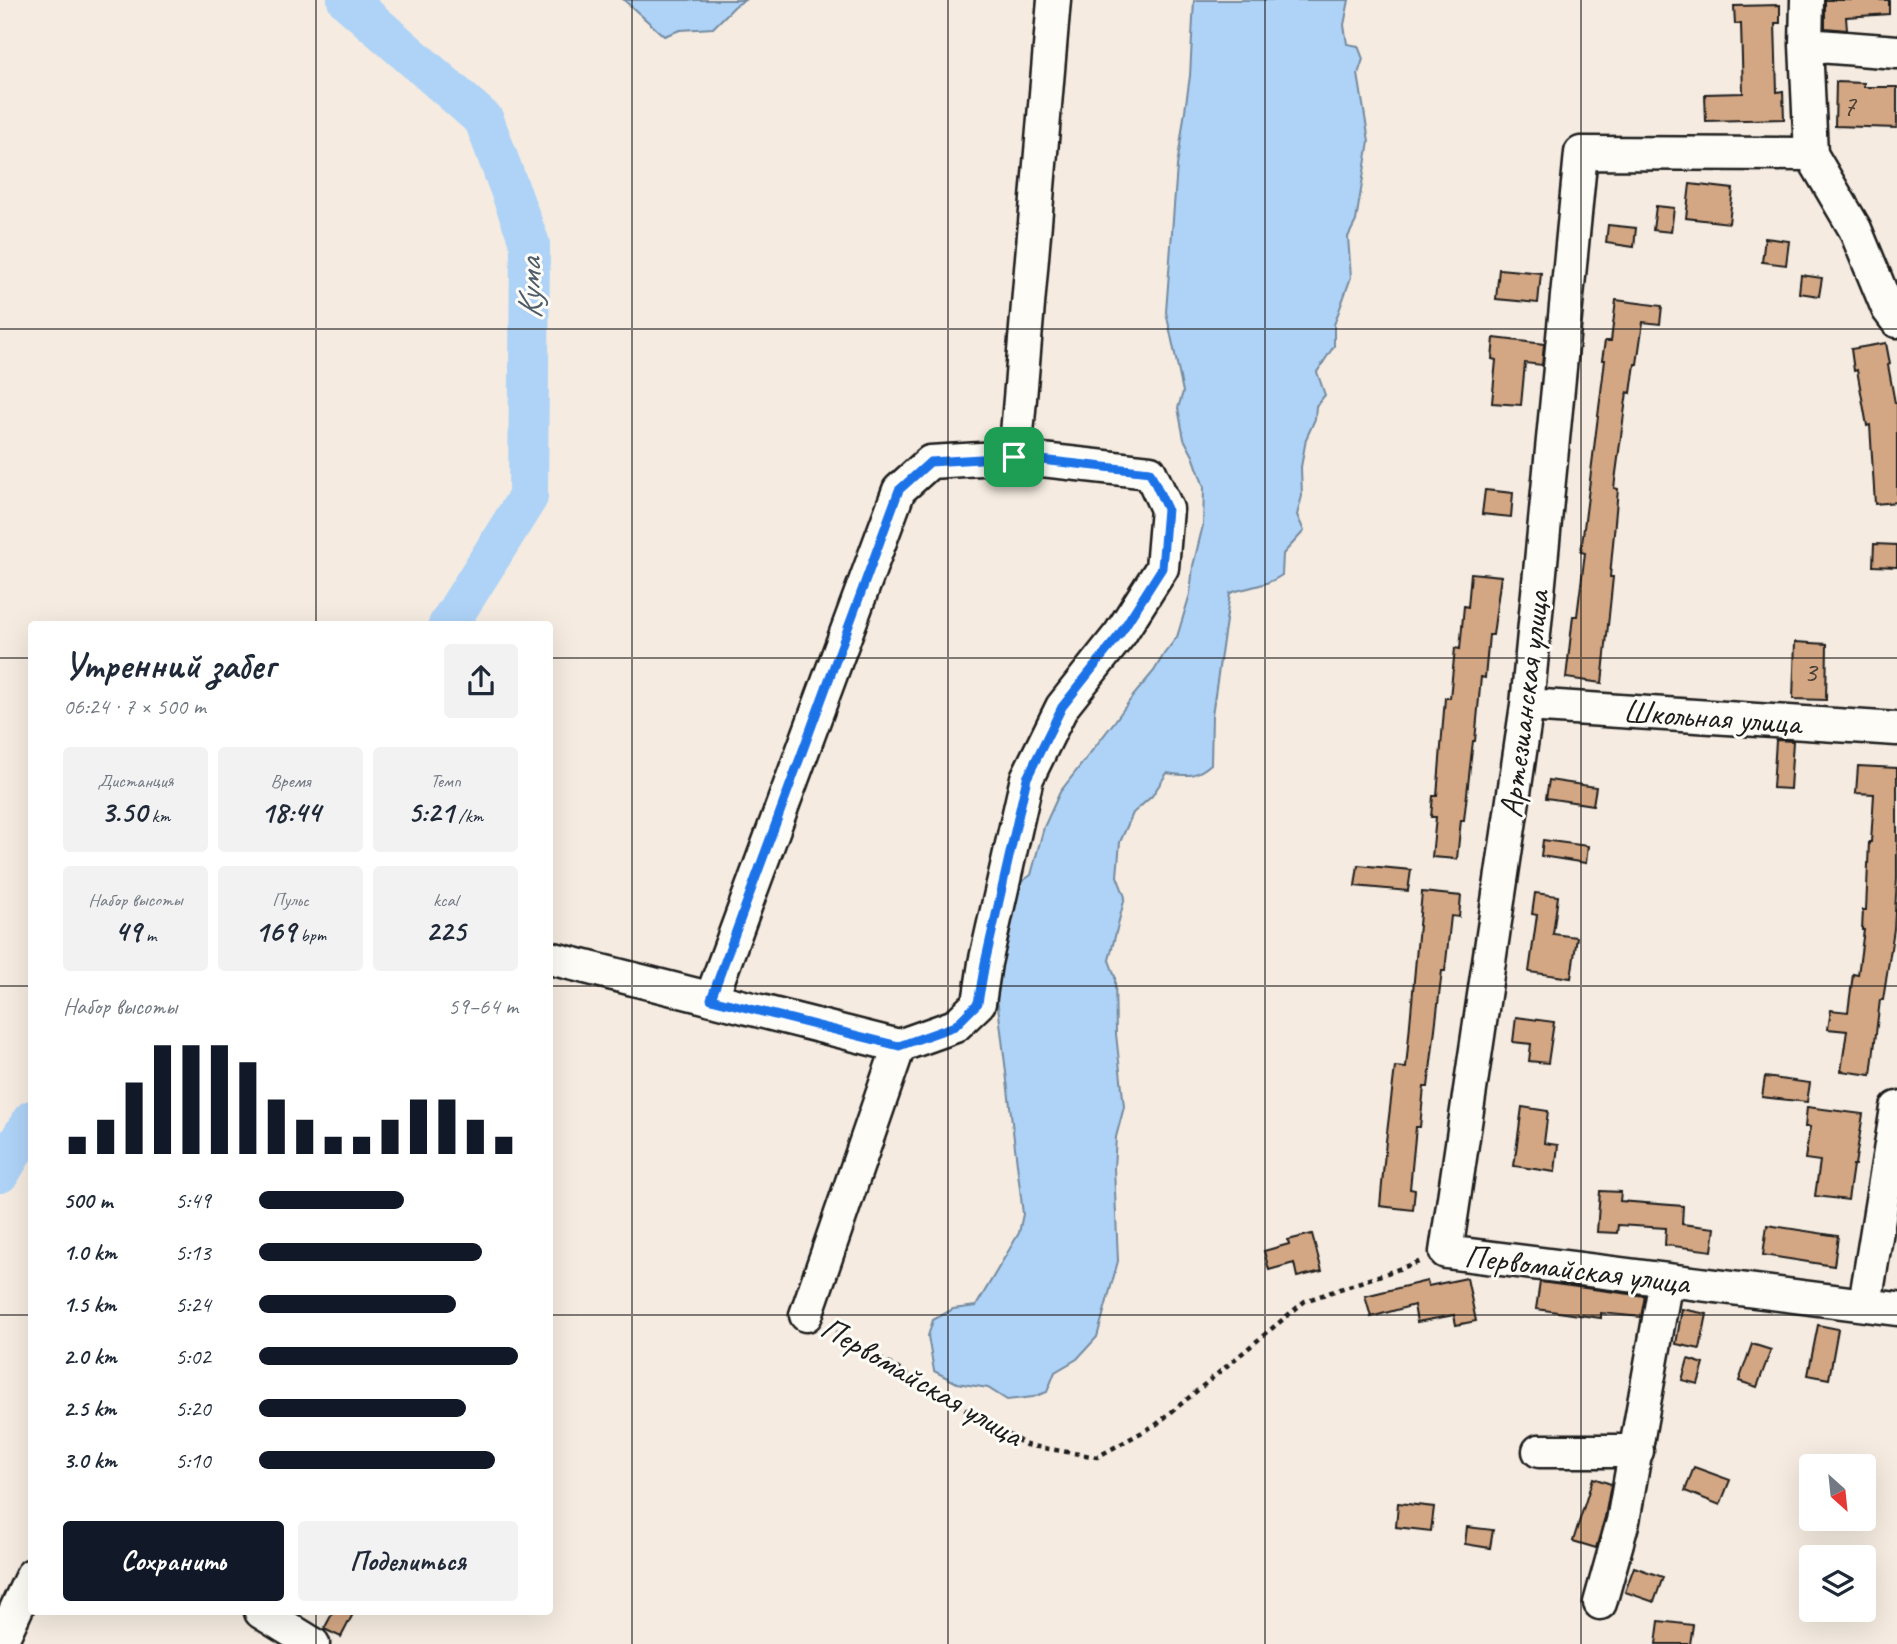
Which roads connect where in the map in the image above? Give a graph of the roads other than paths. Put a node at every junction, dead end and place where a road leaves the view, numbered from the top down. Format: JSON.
{"nodes":[{"id":1,"x":1054,"y":0,"type":"edge"},
{"id":2,"x":1807,"y":0,"type":"edge"},
{"id":3,"x":1806,"y":45,"type":"junction"},
{"id":4,"x":1897,"y":52,"type":"edge"},
{"id":5,"x":1811,"y":154,"type":"junction"},
{"id":6,"x":1897,"y":321,"type":"edge"},
{"id":7,"x":1014,"y":457,"type":"junction"},
{"id":8,"x":1527,"y":705,"type":"junction"},
{"id":9,"x":1897,"y":729,"type":"edge"},
{"id":10,"x":553,"y":959,"type":"edge"},
{"id":11,"x":711,"y":999,"type":"junction"},
{"id":12,"x":899,"y":1046,"type":"junction"},
{"id":13,"x":1897,"y":1108,"type":"edge"},
{"id":14,"x":1446,"y":1252,"type":"joint"},
{"id":15,"x":1666,"y":1280,"type":"junction"},
{"id":16,"x":1866,"y":1304,"type":"junction"},
{"id":17,"x":1897,"y":1309,"type":"edge"},
{"id":18,"x":806,"y":1315,"type":"road end"},
{"id":19,"x":1539,"y":1451,"type":"dead end"},
{"id":20,"x":1637,"y":1451,"type":"junction"},
{"id":21,"x":28,"y":1583,"type":"edge"},
{"id":22,"x":1601,"y":1603,"type":"dead end"},
{"id":23,"x":266,"y":1615,"type":"edge"},
{"id":24,"x":0,"y":1644,"type":"edge"},
{"id":25,"x":313,"y":1644,"type":"edge"}],
"edges":[{"from":1,"to":7,"type":"street"},
{"from":2,"to":3,"type":"street"},
{"from":3,"to":4,"type":"street"},
{"from":3,"to":5,"type":"street"},
{"from":5,"to":6,"type":"street"},
{"from":5,"to":8,"type":"street","name":"Артезианская улица"},
{"from":7,"to":11,"type":"street"},
{"from":7,"to":12,"type":"street"},
{"from":8,"to":9,"type":"street","name":"Школьная улица"},
{"from":8,"to":14,"type":"street","name":"Артезианская улица"},
{"from":10,"to":11,"type":"street"},
{"from":11,"to":12,"type":"street"},
{"from":12,"to":18,"type":"street"},
{"from":13,"to":16,"type":"street"},
{"from":14,"to":15,"type":"street","name":"Первомайская улица"},
{"from":15,"to":16,"type":"street","name":"Первомайская улица"},
{"from":15,"to":20,"type":"street"},
{"from":16,"to":17,"type":"street","name":"Первомайская улица"},
{"from":19,"to":20,"type":"street"},
{"from":20,"to":22,"type":"street"},
{"from":21,"to":24,"type":"street"},
{"from":23,"to":25,"type":"street"}]}
